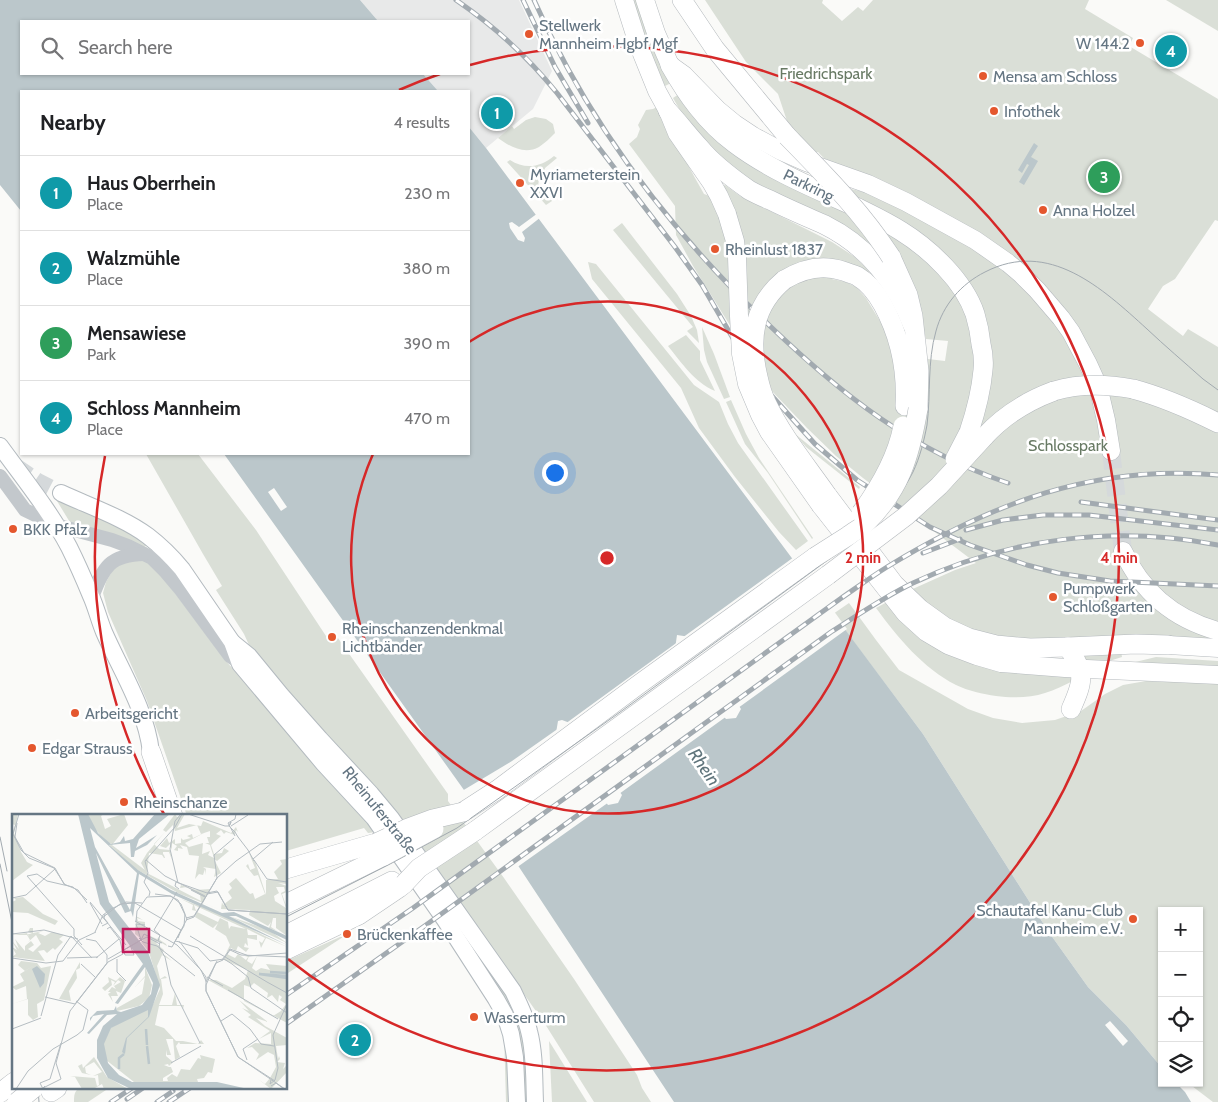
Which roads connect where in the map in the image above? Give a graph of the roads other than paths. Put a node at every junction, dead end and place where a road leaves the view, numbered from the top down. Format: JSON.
{"nodes":[{"id":1,"x":624,"y":0,"type":"edge"},
{"id":2,"x":645,"y":0,"type":"edge"},
{"id":3,"x":682,"y":0,"type":"edge"},
{"id":4,"x":682,"y":79,"type":"junction"},
{"id":5,"x":662,"y":102,"type":"junction"},
{"id":6,"x":910,"y":344,"type":"junction"},
{"id":7,"x":1218,"y":423,"type":"edge"},
{"id":8,"x":976,"y":435,"type":"junction"},
{"id":9,"x":0,"y":446,"type":"edge"},
{"id":10,"x":1111,"y":451,"type":"tunnel mouth"},
{"id":11,"x":0,"y":476,"type":"edge"},
{"id":12,"x":61,"y":493,"type":"tunnel mouth"},
{"id":13,"x":824,"y":500,"type":"junction"},
{"id":14,"x":56,"y":525,"type":"junction"},
{"id":15,"x":1123,"y":551,"type":"tunnel mouth"},
{"id":16,"x":146,"y":554,"type":"junction"},
{"id":17,"x":92,"y":597,"type":"junction"},
{"id":18,"x":1218,"y":630,"type":"edge"},
{"id":19,"x":232,"y":642,"type":"junction"},
{"id":20,"x":1168,"y":645,"type":"joint"},
{"id":21,"x":1068,"y":648,"type":"junction"},
{"id":22,"x":1218,"y":648,"type":"edge"},
{"id":23,"x":240,"y":664,"type":"junction"},
{"id":24,"x":1080,"y":669,"type":"junction"},
{"id":25,"x":1218,"y":676,"type":"edge"},
{"id":26,"x":1071,"y":709,"type":"dead end"},
{"id":27,"x":151,"y":752,"type":"joint"},
{"id":28,"x":172,"y":814,"type":"edge"},
{"id":29,"x":380,"y":850,"type":"junction"},
{"id":30,"x":288,"y":869,"type":"edge"},
{"id":31,"x":402,"y":880,"type":"junction"},
{"id":32,"x":288,"y":903,"type":"edge"},
{"id":33,"x":288,"y":934,"type":"edge"},
{"id":34,"x":288,"y":949,"type":"edge"},
{"id":35,"x":12,"y":1084,"type":"edge"},
{"id":36,"x":0,"y":1093,"type":"edge"},
{"id":37,"x":49,"y":1093,"type":"edge"},
{"id":38,"x":17,"y":1102,"type":"edge"},
{"id":39,"x":517,"y":1102,"type":"edge"},
{"id":40,"x":535,"y":1102,"type":"edge"}],
"edges":[{"from":1,"to":5,"type":"main road"},
{"from":2,"to":4,"type":"main road","name":"Parkring"},
{"from":3,"to":6,"type":"highway","bridge":true},
{"from":4,"to":8,"type":"highway","name":"Parkring"},
{"from":4,"to":10,"type":"main road"},
{"from":5,"to":6,"type":"highway"},
{"from":5,"to":13,"type":"main road","bridge":true},
{"from":6,"to":13,"type":"highway","bridge":true},
{"from":6,"to":29,"type":"highway","bridge":true},
{"from":7,"to":8,"type":"highway","bridge":true},
{"from":8,"to":31,"type":"highway","bridge":true},
{"from":9,"to":14,"type":"main road"},
{"from":11,"to":14,"type":"street"},
{"from":12,"to":19,"type":"main road"},
{"from":13,"to":21,"type":"highway"},
{"from":13,"to":24,"type":"main road"},
{"from":14,"to":16,"type":"street"},
{"from":14,"to":17,"type":"main road"},
{"from":15,"to":18,"type":"main road"},
{"from":16,"to":17,"type":"street"},
{"from":16,"to":23,"type":"street","name":"Rheinuferstraße"},
{"from":17,"to":27,"type":"main road"},
{"from":19,"to":23,"type":"main road","name":"Rheinuferstraße"},
{"from":19,"to":40,"type":"main road","name":"Rheinuferstraße"},
{"from":20,"to":21,"type":"highway"},
{"from":20,"to":22,"type":"main road"},
{"from":21,"to":24,"type":"highway"},
{"from":23,"to":39,"type":"main road","name":"Rheinuferstraße"},
{"from":24,"to":25,"type":"main road"},
{"from":24,"to":26,"type":"highway"},
{"from":27,"to":28,"type":"highway"},
{"from":29,"to":30,"type":"highway"},
{"from":29,"to":32,"type":"highway"},
{"from":31,"to":33,"type":"highway"},
{"from":31,"to":34,"type":"highway"},
{"from":35,"to":36,"type":"highway"},
{"from":37,"to":38,"type":"highway","bridge":true}]}
